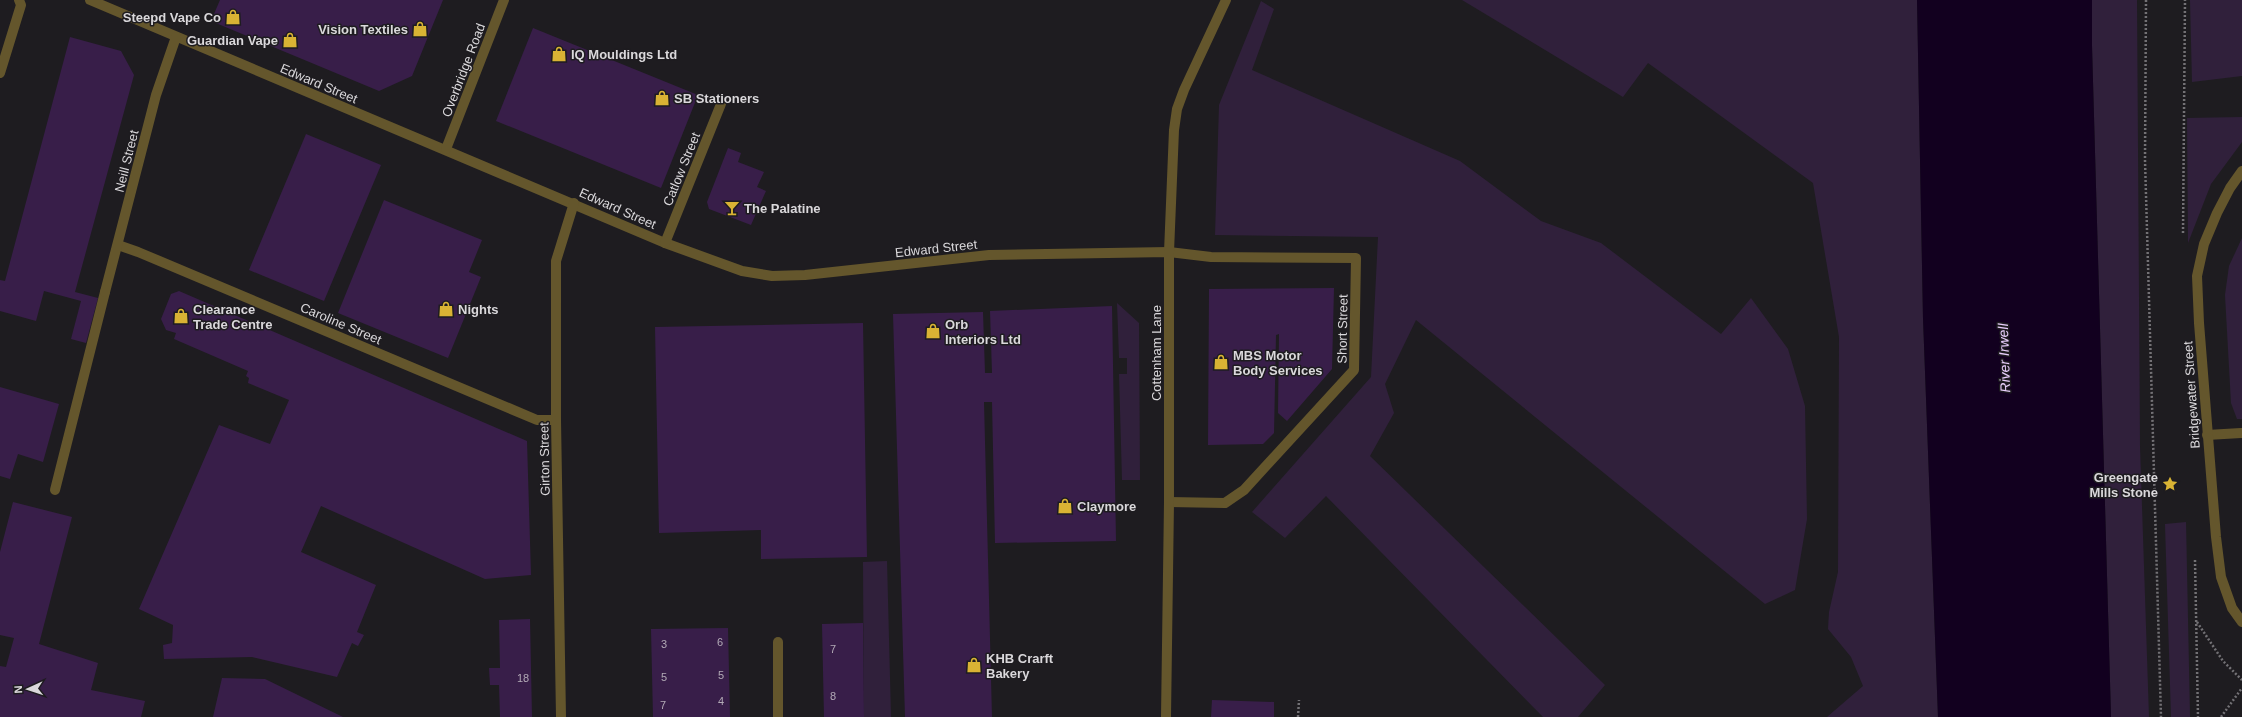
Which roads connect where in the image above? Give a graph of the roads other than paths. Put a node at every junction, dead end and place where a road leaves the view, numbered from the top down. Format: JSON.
{"nodes":[{"id":1,"x":19,"y":0,"type":"edge"},
{"id":2,"x":90,"y":0,"type":"edge"},
{"id":3,"x":504,"y":0,"type":"edge"},
{"id":4,"x":1226,"y":0,"type":"edge"},
{"id":5,"x":176,"y":37,"type":"junction"},
{"id":6,"x":0,"y":73,"type":"edge"},
{"id":7,"x":721,"y":104,"type":"dead end"},
{"id":8,"x":446,"y":149,"type":"junction"},
{"id":9,"x":2242,"y":171,"type":"edge"},
{"id":10,"x":574,"y":204,"type":"junction"},
{"id":11,"x":665,"y":243,"type":"junction"},
{"id":12,"x":118,"y":245,"type":"junction"},
{"id":13,"x":1169,"y":252,"type":"junction"},
{"id":14,"x":556,"y":420,"type":"junction"},
{"id":15,"x":2241,"y":433,"type":"edge"},
{"id":16,"x":2208,"y":435,"type":"junction"},
{"id":17,"x":55,"y":490,"type":"dead end"},
{"id":18,"x":1169,"y":502,"type":"junction"},
{"id":19,"x":2242,"y":622,"type":"edge"},
{"id":20,"x":778,"y":642,"type":"dead end"},
{"id":21,"x":561,"y":717,"type":"edge"},
{"id":22,"x":778,"y":717,"type":"edge"},
{"id":23,"x":1166,"y":717,"type":"edge"}],
"edges":[{"from":1,"to":6,"type":"street"},
{"from":2,"to":5,"type":"street","name":"Edward Street"},
{"from":3,"to":8,"type":"street","name":"Overbridge Road"},
{"from":4,"to":13,"type":"street","name":"Cottenham Lane"},
{"from":5,"to":8,"type":"street","name":"Edward Street"},
{"from":5,"to":12,"type":"street","name":"Neill Street"},
{"from":7,"to":11,"type":"street","name":"Catlow Street"},
{"from":8,"to":10,"type":"street","name":"Edward Street"},
{"from":9,"to":16,"type":"street","name":"Bridgewater Street"},
{"from":10,"to":11,"type":"street","name":"Edward Street"},
{"from":10,"to":14,"type":"street","name":"Girton Street"},
{"from":11,"to":13,"type":"street","name":"Edward Street"},
{"from":12,"to":14,"type":"street","name":"Caroline Street"},
{"from":12,"to":17,"type":"street","name":"Neill Street"},
{"from":13,"to":18,"type":"street","name":"Cottenham Lane"},
{"from":13,"to":18,"type":"street","name":"Short Street"},
{"from":14,"to":21,"type":"street","name":"Girton Street"},
{"from":15,"to":16,"type":"street"},
{"from":16,"to":19,"type":"street","name":"Bridgewater Street"},
{"from":18,"to":23,"type":"street","name":"Cottenham Lane"},
{"from":20,"to":22,"type":"street"}]}
